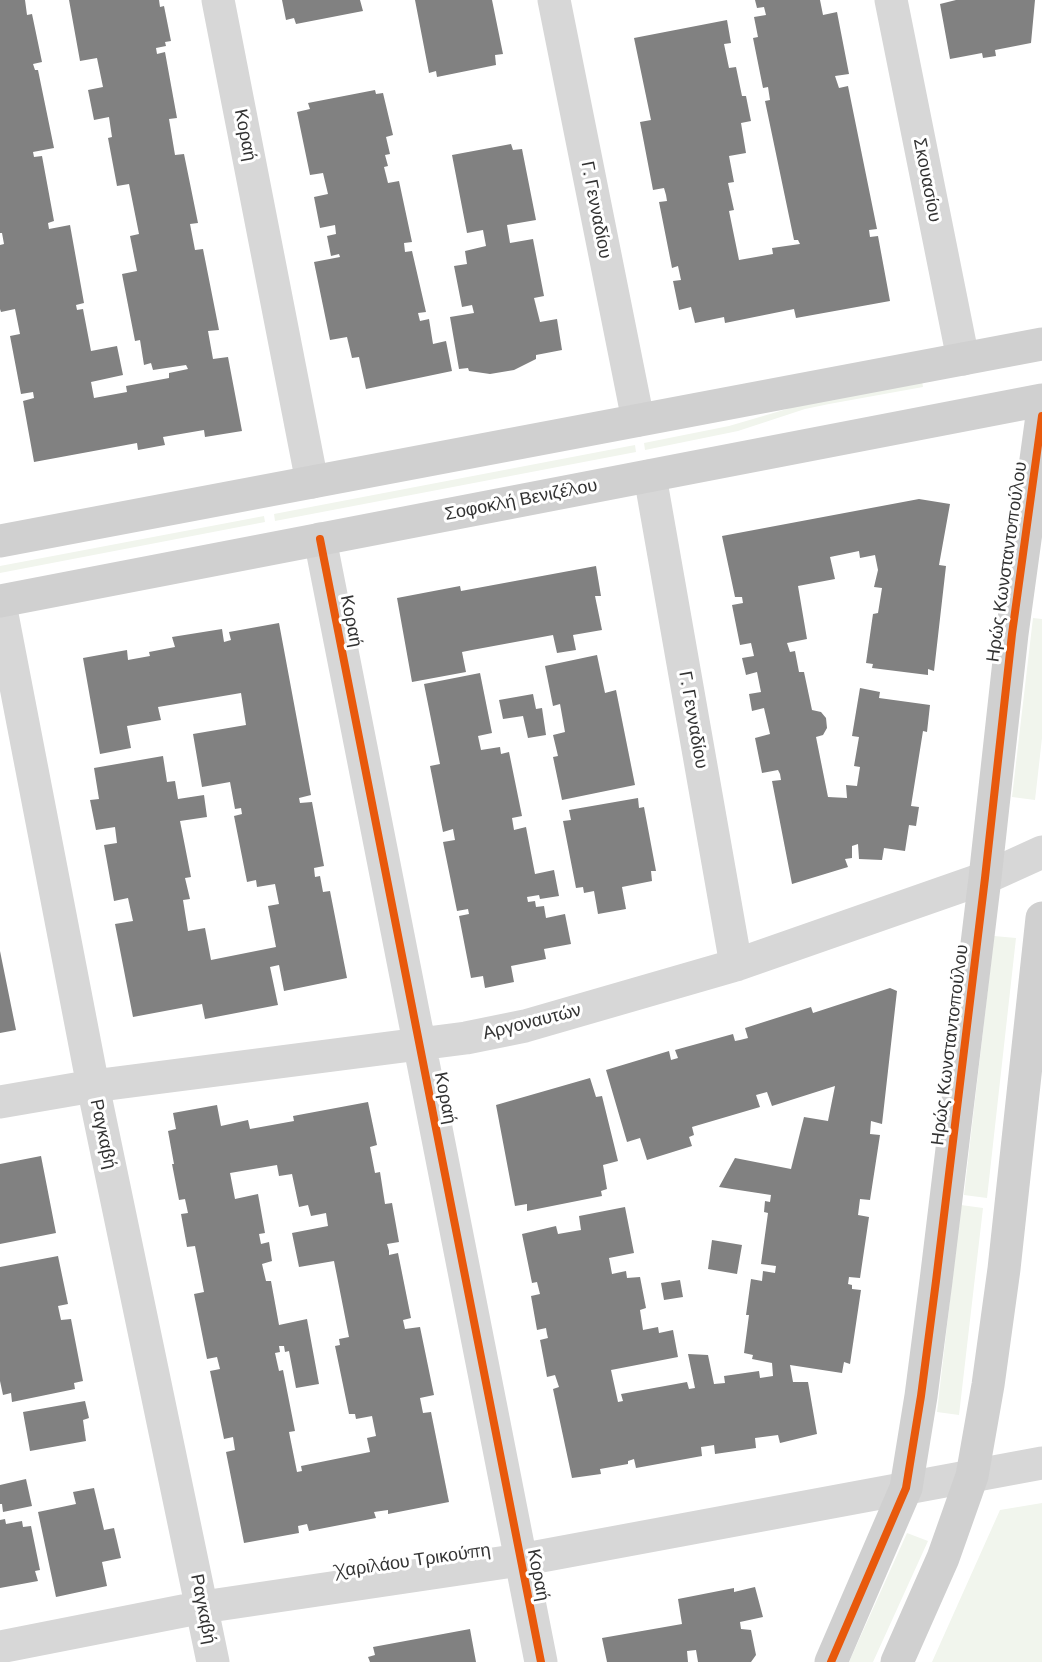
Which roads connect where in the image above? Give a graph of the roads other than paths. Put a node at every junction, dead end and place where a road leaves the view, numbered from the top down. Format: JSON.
{"nodes":[{"id":1,"x":218,"y":0,"type":"edge"},
{"id":2,"x":554,"y":0,"type":"edge"},
{"id":3,"x":891,"y":0,"type":"edge"},
{"id":4,"x":1042,"y":344,"type":"edge"},
{"id":5,"x":963,"y":359,"type":"junction"},
{"id":6,"x":1042,"y":400,"type":"edge"},
{"id":7,"x":1042,"y":416,"type":"edge"},
{"id":8,"x":638,"y":420,"type":"junction"},
{"id":9,"x":650,"y":476,"type":"junction"},
{"id":10,"x":312,"y":482,"type":"junction"},
{"id":11,"x":320,"y":539,"type":"junction"},
{"id":12,"x":0,"y":541,"type":"edge"},
{"id":13,"x":0,"y":602,"type":"edge"},
{"id":14,"x":1042,"y":852,"type":"edge"},
{"id":15,"x":985,"y":878,"type":"junction"},
{"id":16,"x":1042,"y":918,"type":"edge"},
{"id":17,"x":736,"y":965,"type":"junction"},
{"id":18,"x":420,"y":1045,"type":"junction"},
{"id":19,"x":93,"y":1086,"type":"junction"},
{"id":20,"x":0,"y":1102,"type":"edge"},
{"id":21,"x":1042,"y":1463,"type":"edge"},
{"id":22,"x":972,"y":1476,"type":"junction"},
{"id":23,"x":906,"y":1488,"type":"junction"},
{"id":24,"x":520,"y":1560,"type":"junction"},
{"id":25,"x":203,"y":1607,"type":"junction"},
{"id":26,"x":0,"y":1647,"type":"edge"},
{"id":27,"x":213,"y":1662,"type":"edge"},
{"id":28,"x":541,"y":1662,"type":"edge"},
{"id":29,"x":831,"y":1662,"type":"edge"},
{"id":30,"x":897,"y":1662,"type":"edge"}],
"edges":[{"from":1,"to":10,"type":"street","name":"Κοραή"},
{"from":2,"to":8,"type":"street","name":"Γ. Γενναδίου"},
{"from":3,"to":5,"type":"street","name":"Σκουασίου"},
{"from":4,"to":5,"type":"street"},
{"from":5,"to":8,"type":"street"},
{"from":6,"to":9,"type":"street","name":"Σοφοκλή Βενιζέλου"},
{"from":7,"to":15,"type":"street","name":"Ηρώς Κωνσταντοπούλου"},
{"from":8,"to":10,"type":"street"},
{"from":9,"to":11,"type":"street","name":"Σοφοκλή Βενιζέλου"},
{"from":9,"to":17,"type":"street","name":"Γ. Γενναδίου"},
{"from":10,"to":12,"type":"street"},
{"from":11,"to":13,"type":"street","name":"Σοφοκλή Βενιζέλου"},
{"from":11,"to":18,"type":"street","name":"Κοραή"},
{"from":13,"to":19,"type":"street","name":"Ραγκαβή"},
{"from":14,"to":15,"type":"street","name":"Αργοναυτών"},
{"from":15,"to":17,"type":"street","name":"Αργοναυτών"},
{"from":15,"to":23,"type":"street","name":"Ηρώς Κωνσταντοπούλου"},
{"from":16,"to":22,"type":"street"},
{"from":17,"to":18,"type":"street","name":"Αργοναυτών"},
{"from":18,"to":19,"type":"street","name":"Αργοναυτών"},
{"from":18,"to":24,"type":"street","name":"Κοραή"},
{"from":19,"to":20,"type":"street","name":"Αργοναυτών"},
{"from":19,"to":25,"type":"street","name":"Ραγκαβή"},
{"from":21,"to":22,"type":"street","name":"Χαριλάου Τρικούπη"},
{"from":22,"to":23,"type":"street","name":"Χαριλάου Τρικούπη"},
{"from":22,"to":30,"type":"street"},
{"from":23,"to":24,"type":"street","name":"Χαριλάου Τρικούπη"},
{"from":23,"to":29,"type":"street","name":"Ηρώς Κωνσταντοπούλου"},
{"from":24,"to":25,"type":"street","name":"Χαριλάου Τρικούπη"},
{"from":24,"to":28,"type":"street","name":"Κοραή"},
{"from":25,"to":26,"type":"street","name":"Χαριλάου Τρικούπη"},
{"from":25,"to":27,"type":"street","name":"Ραγκαβή"}]}
